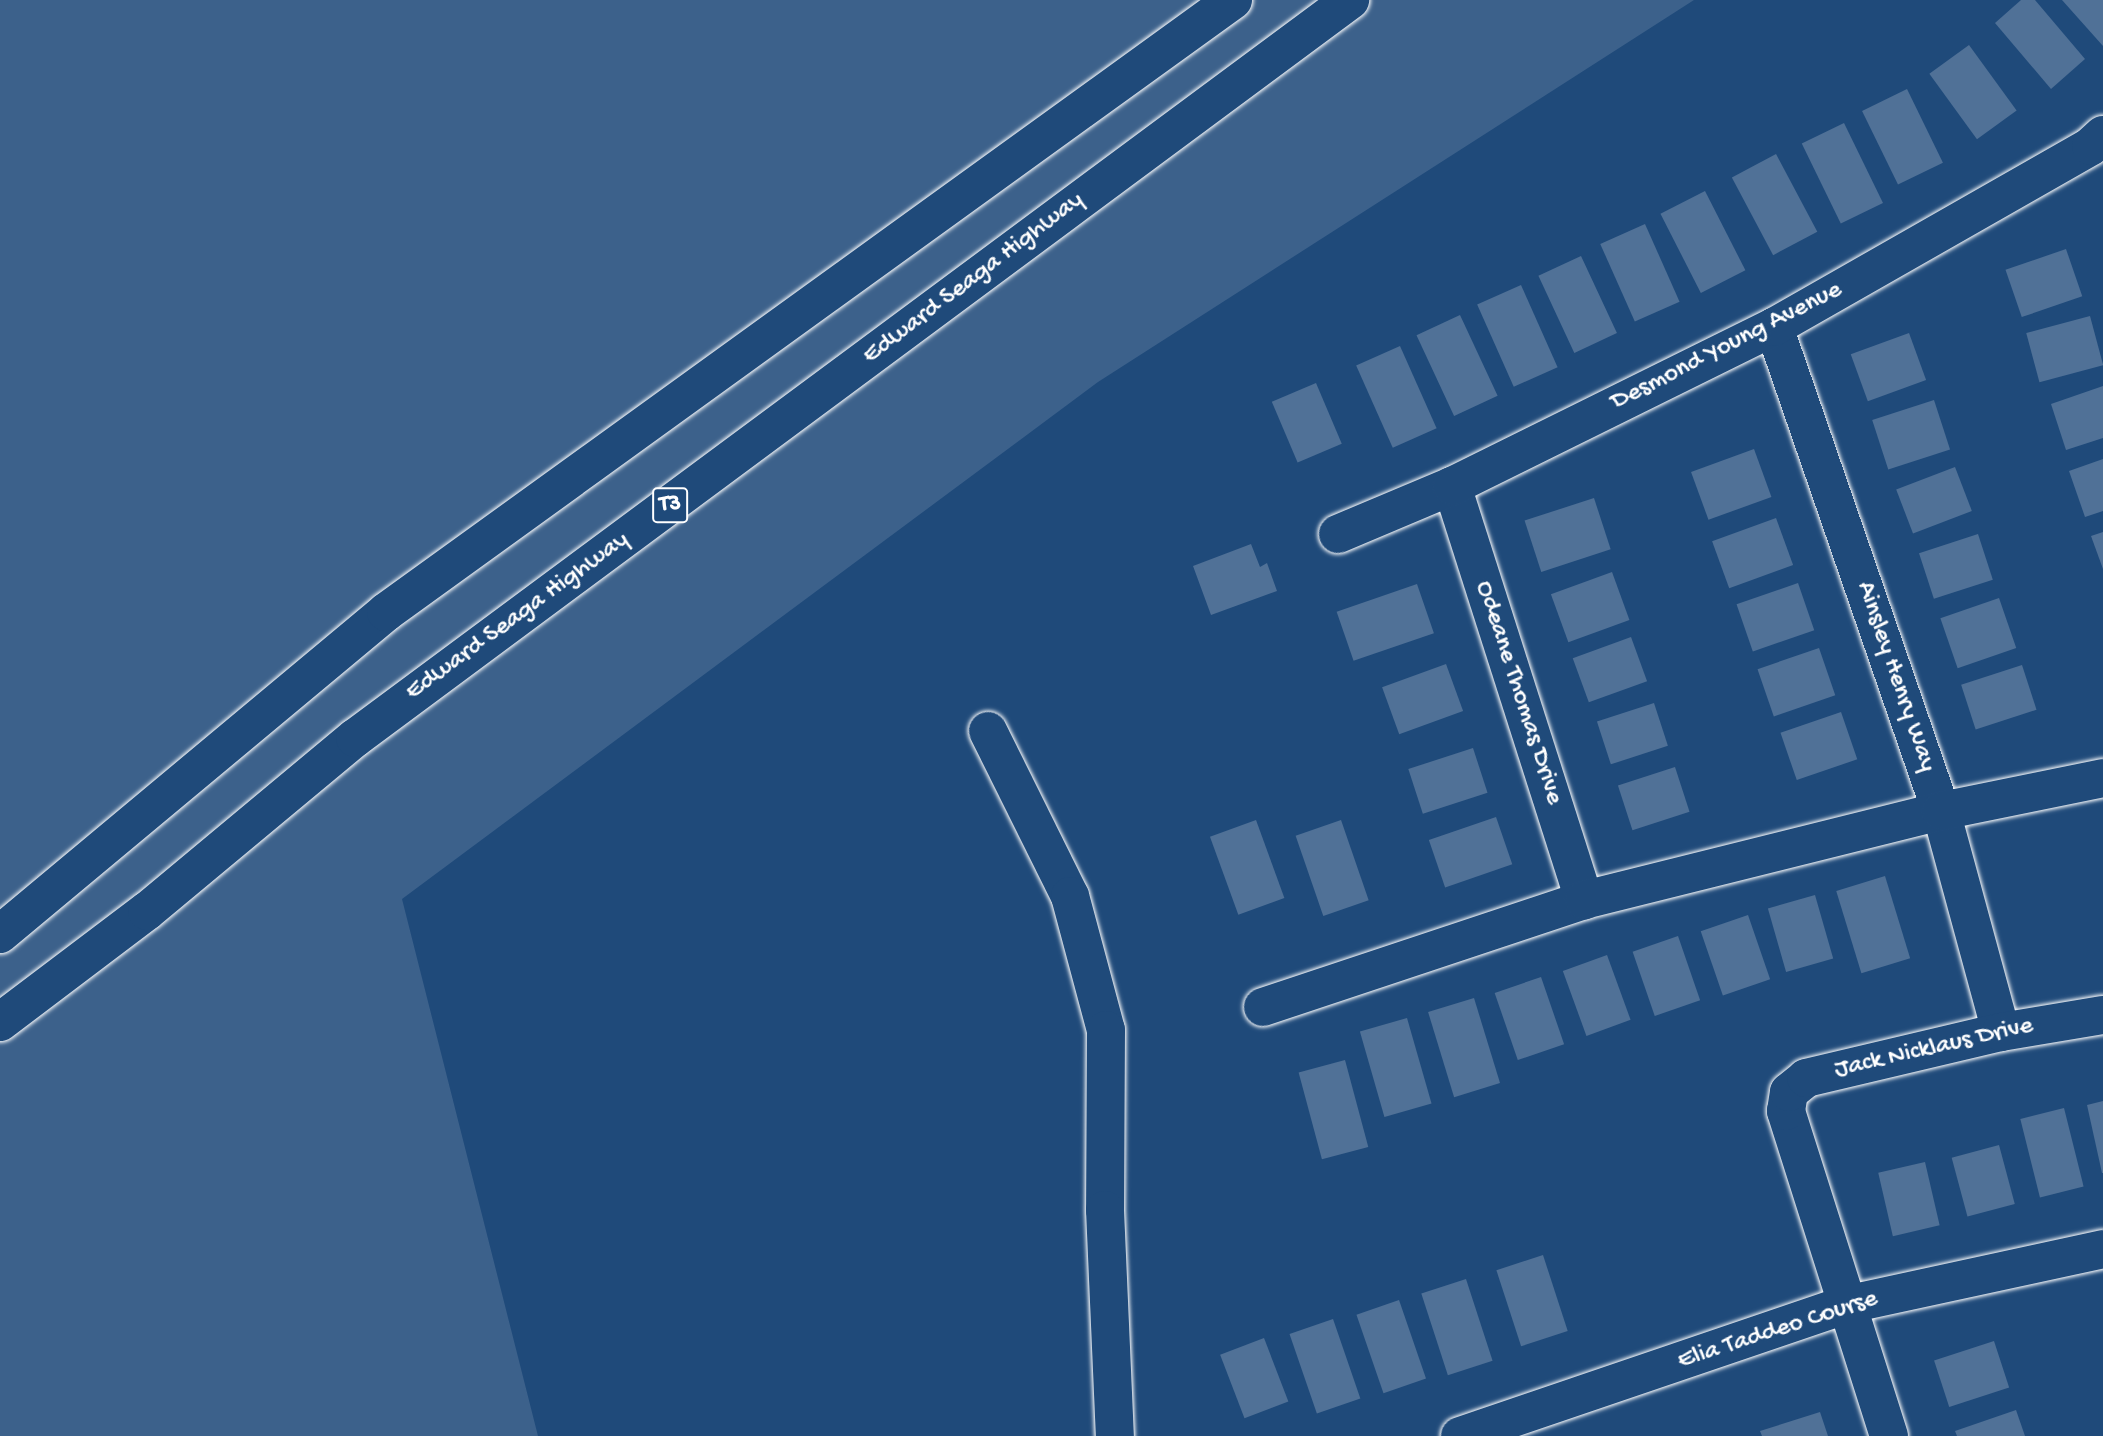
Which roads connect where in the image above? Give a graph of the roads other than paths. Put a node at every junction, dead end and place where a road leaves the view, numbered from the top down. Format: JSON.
{"nodes":[{"id":1,"x":1233,"y":0,"type":"edge"},
{"id":2,"x":1350,"y":0,"type":"edge"},
{"id":3,"x":2099,"y":153,"type":"edge"},
{"id":4,"x":1774,"y":327,"type":"junction"},
{"id":5,"x":1452,"y":486,"type":"junction"},
{"id":6,"x":1338,"y":534,"type":"dead end"},
{"id":7,"x":988,"y":731,"type":"dead end"},
{"id":8,"x":2103,"y":778,"type":"edge"},
{"id":9,"x":1941,"y":811,"type":"junction"},
{"id":10,"x":1584,"y":900,"type":"junction"},
{"id":11,"x":0,"y":934,"type":"edge"},
{"id":12,"x":1263,"y":1007,"type":"dead end"},
{"id":13,"x":2103,"y":1014,"type":"edge"},
{"id":14,"x":0,"y":1022,"type":"edge"},
{"id":15,"x":2001,"y":1032,"type":"junction"},
{"id":16,"x":2103,"y":1249,"type":"edge"},
{"id":17,"x":1845,"y":1305,"type":"junction"},
{"id":18,"x":1501,"y":1430,"type":"edge"},
{"id":19,"x":1115,"y":1436,"type":"edge"},
{"id":20,"x":1460,"y":1436,"type":"edge"},
{"id":21,"x":1889,"y":1436,"type":"edge"}],
"edges":[{"from":1,"to":11,"type":"main road"},
{"from":2,"to":14,"type":"main road","name":"Edward Seaga Highway","number":"T3"},
{"from":3,"to":4,"type":"main road","name":"Desmond Young Avenue"},
{"from":4,"to":5,"type":"main road","name":"Desmond Young Avenue"},
{"from":4,"to":9,"type":"main road","name":"Ainsley Henry Way"},
{"from":5,"to":6,"type":"main road","name":"Desmond Young Avenue"},
{"from":5,"to":10,"type":"main road","name":"Odeane Thomas Drive"},
{"from":7,"to":19,"type":"main road"},
{"from":8,"to":9,"type":"main road"},
{"from":9,"to":10,"type":"main road"},
{"from":9,"to":15,"type":"main road","name":"Ainsley Henry Way"},
{"from":10,"to":12,"type":"main road"},
{"from":13,"to":15,"type":"main road","name":"Jack Nicklaus Drive"},
{"from":15,"to":17,"type":"main road","name":"Jack Nicklaus Drive"},
{"from":16,"to":17,"type":"main road","name":"Elia Taddeo Course"},
{"from":17,"to":18,"type":"main road","name":"Elia Taddeo Course"},
{"from":17,"to":21,"type":"main road"},
{"from":18,"to":20,"type":"main road","name":"Elia Taddeo Course"}]}
